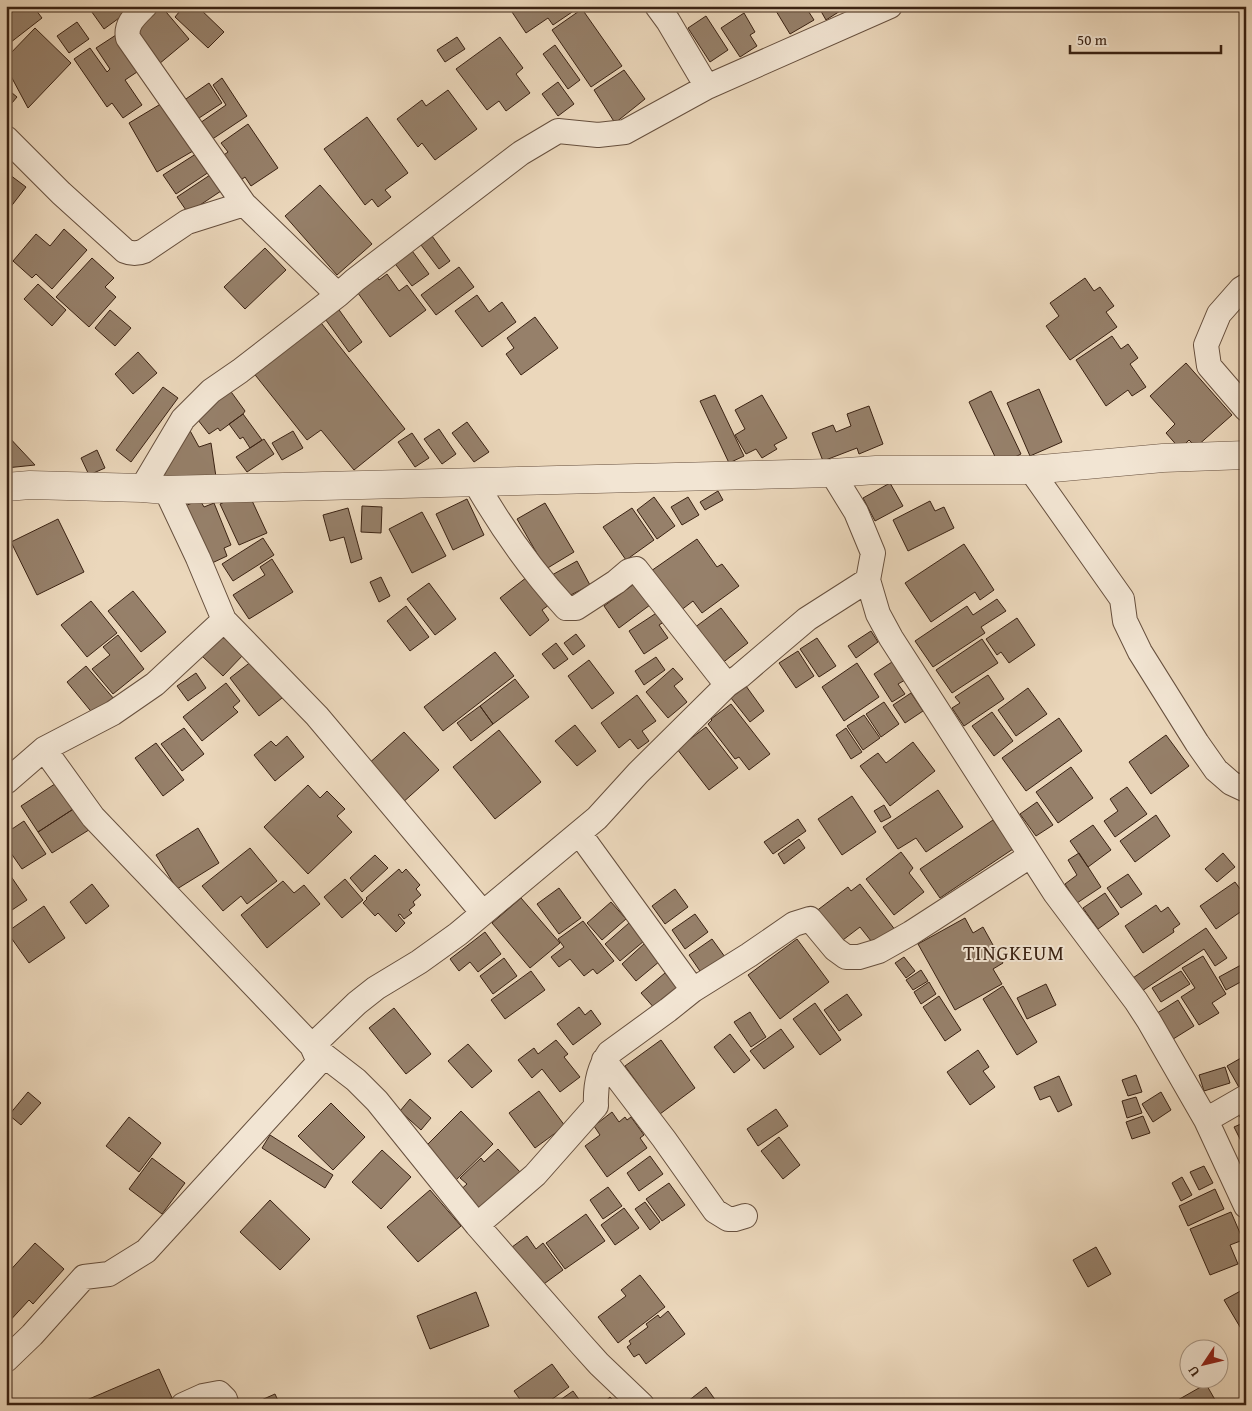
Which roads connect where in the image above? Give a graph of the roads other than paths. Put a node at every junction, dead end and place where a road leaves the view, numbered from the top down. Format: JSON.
{"nodes":[{"id":1,"x":145,"y":6,"type":"edge"},
{"id":2,"x":657,"y":6,"type":"edge"},
{"id":3,"x":890,"y":6,"type":"edge"},
{"id":4,"x":707,"y":86,"type":"junction"},
{"id":5,"x":6,"y":138,"type":"edge"},
{"id":6,"x":244,"y":204,"type":"junction"},
{"id":7,"x":1246,"y":286,"type":"edge"},
{"id":8,"x":338,"y":295,"type":"junction"},
{"id":9,"x":1246,"y":409,"type":"edge"},
{"id":10,"x":1246,"y":455,"type":"edge"},
{"id":11,"x":1031,"y":470,"type":"junction"},
{"id":12,"x":832,"y":473,"type":"junction"},
{"id":13,"x":475,"y":482,"type":"junction"},
{"id":14,"x":6,"y":487,"type":"edge"},
{"id":15,"x":154,"y":489,"type":"junction"},
{"id":16,"x":868,"y":580,"type":"junction"},
{"id":17,"x":224,"y":620,"type":"junction"},
{"id":18,"x":727,"y":684,"type":"junction"},
{"id":19,"x":44,"y":748,"type":"junction"},
{"id":20,"x":6,"y":782,"type":"edge"},
{"id":21,"x":1246,"y":790,"type":"edge"},
{"id":22,"x":579,"y":834,"type":"junction"},
{"id":23,"x":1030,"y":856,"type":"junction"},
{"id":24,"x":483,"y":913,"type":"junction"},
{"id":25,"x":693,"y":990,"type":"junction"},
{"id":26,"x":312,"y":1046,"type":"junction"},
{"id":27,"x":604,"y":1060,"type":"junction"},
{"id":28,"x":1246,"y":1097,"type":"edge"},
{"id":29,"x":1206,"y":1120,"type":"junction"},
{"id":30,"x":1246,"y":1206,"type":"edge"},
{"id":31,"x":744,"y":1216,"type":"dead end"},
{"id":32,"x":477,"y":1225,"type":"junction"},
{"id":33,"x":6,"y":1360,"type":"edge"},
{"id":34,"x":183,"y":1405,"type":"edge"},
{"id":35,"x":227,"y":1405,"type":"edge"},
{"id":36,"x":642,"y":1405,"type":"edge"}],
"edges":[{"from":1,"to":6,"type":"street"},
{"from":2,"to":4,"type":"street"},
{"from":3,"to":4,"type":"street"},
{"from":4,"to":8,"type":"street"},
{"from":5,"to":6,"type":"street"},
{"from":6,"to":8,"type":"street"},
{"from":7,"to":9,"type":"street"},
{"from":8,"to":15,"type":"street"},
{"from":10,"to":11,"type":"street"},
{"from":11,"to":12,"type":"street"},
{"from":11,"to":21,"type":"street"},
{"from":12,"to":13,"type":"street"},
{"from":12,"to":16,"type":"street"},
{"from":13,"to":15,"type":"street"},
{"from":13,"to":18,"type":"street"},
{"from":14,"to":15,"type":"street"},
{"from":15,"to":17,"type":"street"},
{"from":16,"to":18,"type":"street"},
{"from":16,"to":23,"type":"street"},
{"from":17,"to":19,"type":"street"},
{"from":17,"to":24,"type":"street"},
{"from":18,"to":22,"type":"street"},
{"from":19,"to":20,"type":"street"},
{"from":19,"to":26,"type":"street"},
{"from":22,"to":24,"type":"street"},
{"from":22,"to":25,"type":"street"},
{"from":23,"to":25,"type":"street"},
{"from":23,"to":29,"type":"street"},
{"from":24,"to":26,"type":"street"},
{"from":25,"to":27,"type":"street"},
{"from":26,"to":32,"type":"street"},
{"from":26,"to":33,"type":"street"},
{"from":27,"to":31,"type":"street"},
{"from":27,"to":32,"type":"street"},
{"from":28,"to":29,"type":"street"},
{"from":29,"to":30,"type":"street"},
{"from":32,"to":36,"type":"street"},
{"from":34,"to":35,"type":"street"}]}
